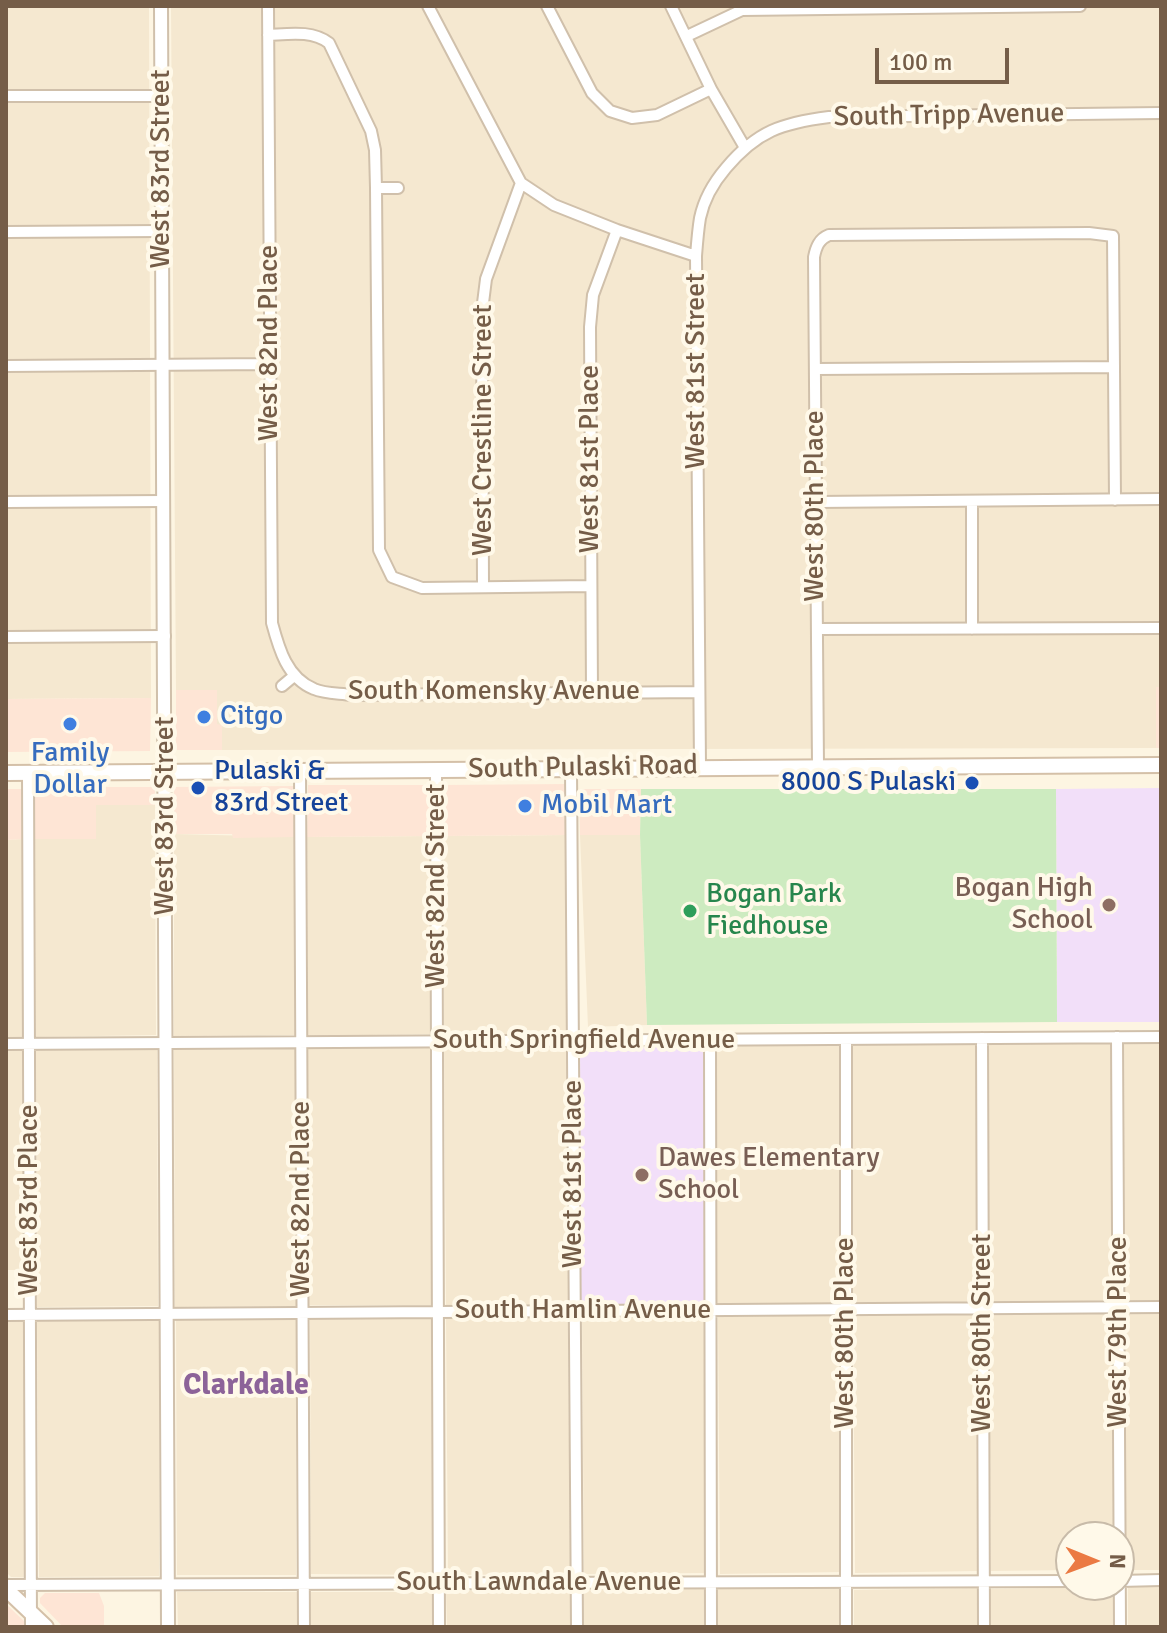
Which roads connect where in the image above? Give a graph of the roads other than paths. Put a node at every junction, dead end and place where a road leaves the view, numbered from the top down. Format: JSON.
{"nodes":[{"id":1,"x":161,"y":6,"type":"edge"},
{"id":2,"x":268,"y":6,"type":"edge"},
{"id":3,"x":428,"y":6,"type":"edge"},
{"id":4,"x":547,"y":6,"type":"edge"},
{"id":5,"x":671,"y":6,"type":"edge"},
{"id":6,"x":1080,"y":6,"type":"edge"},
{"id":7,"x":268,"y":35,"type":"junction"},
{"id":8,"x":687,"y":36,"type":"junction"},
{"id":9,"x":711,"y":89,"type":"junction"},
{"id":10,"x":6,"y":96,"type":"edge"},
{"id":11,"x":161,"y":96,"type":"junction"},
{"id":12,"x":1161,"y":113,"type":"edge"},
{"id":13,"x":744,"y":146,"type":"junction"},
{"id":14,"x":521,"y":183,"type":"junction"},
{"id":15,"x":376,"y":188,"type":"junction"},
{"id":16,"x":398,"y":188,"type":"dead end"},
{"id":17,"x":617,"y":230,"type":"junction"},
{"id":18,"x":162,"y":231,"type":"junction"},
{"id":19,"x":6,"y":232,"type":"edge"},
{"id":20,"x":696,"y":256,"type":"junction"},
{"id":21,"x":269,"y":364,"type":"junction"},
{"id":22,"x":163,"y":365,"type":"junction"},
{"id":23,"x":6,"y":366,"type":"edge"},
{"id":24,"x":1114,"y":367,"type":"junction"},
{"id":25,"x":816,"y":369,"type":"junction"},
{"id":26,"x":1161,"y":499,"type":"edge"},
{"id":27,"x":1115,"y":500,"type":"junction"},
{"id":28,"x":164,"y":501,"type":"junction"},
{"id":29,"x":6,"y":502,"type":"edge"},
{"id":30,"x":816,"y":502,"type":"junction"},
{"id":31,"x":972,"y":502,"type":"junction"},
{"id":32,"x":591,"y":586,"type":"junction"},
{"id":33,"x":483,"y":587,"type":"junction"},
{"id":34,"x":1161,"y":628,"type":"edge"},
{"id":35,"x":817,"y":629,"type":"junction"},
{"id":36,"x":972,"y":629,"type":"junction"},
{"id":37,"x":165,"y":636,"type":"junction"},
{"id":38,"x":6,"y":637,"type":"edge"},
{"id":39,"x":294,"y":676,"type":"junction"},
{"id":40,"x":282,"y":686,"type":"dead end"},
{"id":41,"x":699,"y":692,"type":"junction"},
{"id":42,"x":592,"y":693,"type":"junction"},
{"id":43,"x":1161,"y":765,"type":"edge"},
{"id":44,"x":818,"y":766,"type":"junction"},
{"id":45,"x":700,"y":767,"type":"junction"},
{"id":46,"x":571,"y":769,"type":"junction"},
{"id":47,"x":300,"y":770,"type":"junction"},
{"id":48,"x":436,"y":770,"type":"junction"},
{"id":49,"x":166,"y":771,"type":"junction"},
{"id":50,"x":6,"y":773,"type":"edge"},
{"id":51,"x":28,"y":773,"type":"junction"},
{"id":52,"x":1117,"y":1037,"type":"junction"},
{"id":53,"x":1161,"y":1037,"type":"edge"},
{"id":54,"x":982,"y":1038,"type":"junction"},
{"id":55,"x":846,"y":1039,"type":"junction"},
{"id":56,"x":710,"y":1040,"type":"junction"},
{"id":57,"x":574,"y":1041,"type":"junction"},
{"id":58,"x":437,"y":1042,"type":"junction"},
{"id":59,"x":30,"y":1043,"type":"junction"},
{"id":60,"x":301,"y":1043,"type":"junction"},
{"id":61,"x":6,"y":1044,"type":"edge"},
{"id":62,"x":166,"y":1044,"type":"junction"},
{"id":63,"x":1161,"y":1307,"type":"edge"},
{"id":64,"x":1119,"y":1308,"type":"junction"},
{"id":65,"x":846,"y":1309,"type":"junction"},
{"id":66,"x":983,"y":1309,"type":"junction"},
{"id":67,"x":710,"y":1310,"type":"junction"},
{"id":68,"x":574,"y":1311,"type":"junction"},
{"id":69,"x":438,"y":1312,"type":"junction"},
{"id":70,"x":302,"y":1313,"type":"junction"},
{"id":71,"x":167,"y":1314,"type":"junction"},
{"id":72,"x":6,"y":1315,"type":"edge"},
{"id":73,"x":30,"y":1315,"type":"junction"},
{"id":74,"x":1119,"y":1521,"type":"edge"},
{"id":75,"x":1161,"y":1580,"type":"edge"},
{"id":76,"x":984,"y":1581,"type":"junction"},
{"id":77,"x":1055,"y":1581,"type":"edge"},
{"id":78,"x":1135,"y":1581,"type":"edge"},
{"id":79,"x":846,"y":1582,"type":"junction"},
{"id":80,"x":577,"y":1583,"type":"junction"},
{"id":81,"x":711,"y":1583,"type":"junction"},
{"id":82,"x":439,"y":1584,"type":"junction"},
{"id":83,"x":30,"y":1585,"type":"junction"},
{"id":84,"x":168,"y":1585,"type":"junction"},
{"id":85,"x":304,"y":1585,"type":"junction"},
{"id":86,"x":6,"y":1587,"type":"edge"},
{"id":87,"x":1119,"y":1601,"type":"edge"},
{"id":88,"x":31,"y":1620,"type":"edge"},
{"id":89,"x":46,"y":1627,"type":"edge"},
{"id":90,"x":168,"y":1627,"type":"edge"},
{"id":91,"x":304,"y":1627,"type":"edge"},
{"id":92,"x":439,"y":1627,"type":"edge"},
{"id":93,"x":577,"y":1627,"type":"edge"},
{"id":94,"x":711,"y":1627,"type":"edge"},
{"id":95,"x":846,"y":1627,"type":"edge"},
{"id":96,"x":984,"y":1627,"type":"edge"},
{"id":97,"x":1120,"y":1627,"type":"edge"}],
"edges":[{"from":1,"to":11,"type":"street","name":"West 83rd Street"},
{"from":2,"to":7,"type":"street","name":"West 82nd Place"},
{"from":3,"to":14,"type":"street"},
{"from":4,"to":9,"type":"street"},
{"from":5,"to":8,"type":"street"},
{"from":6,"to":8,"type":"street"},
{"from":7,"to":15,"type":"street"},
{"from":7,"to":21,"type":"street","name":"West 82nd Place"},
{"from":8,"to":9,"type":"street"},
{"from":9,"to":13,"type":"street"},
{"from":10,"to":11,"type":"street"},
{"from":11,"to":18,"type":"street","name":"West 83rd Street"},
{"from":12,"to":13,"type":"street","name":"South Tripp Avenue"},
{"from":13,"to":20,"type":"street","name":"West 81st Street"},
{"from":14,"to":17,"type":"street"},
{"from":14,"to":33,"type":"street","name":"West Crestline Street"},
{"from":15,"to":16,"type":"street"},
{"from":15,"to":33,"type":"street"},
{"from":17,"to":20,"type":"street"},
{"from":17,"to":32,"type":"street","name":"West 81st Place"},
{"from":18,"to":19,"type":"street"},
{"from":18,"to":22,"type":"street","name":"West 83rd Street"},
{"from":20,"to":41,"type":"street","name":"West 81st Street"},
{"from":21,"to":22,"type":"street"},
{"from":21,"to":39,"type":"street","name":"West 82nd Place"},
{"from":22,"to":23,"type":"street"},
{"from":22,"to":28,"type":"street","name":"West 83rd Street"},
{"from":24,"to":25,"type":"street"},
{"from":24,"to":25,"type":"street","name":"West 80th Place"},
{"from":24,"to":27,"type":"street"},
{"from":25,"to":30,"type":"street","name":"West 80th Place"},
{"from":26,"to":27,"type":"street"},
{"from":27,"to":31,"type":"street"},
{"from":28,"to":29,"type":"street"},
{"from":28,"to":37,"type":"street","name":"West 83rd Street"},
{"from":30,"to":31,"type":"street"},
{"from":30,"to":35,"type":"street","name":"West 80th Place"},
{"from":31,"to":36,"type":"street"},
{"from":32,"to":33,"type":"street"},
{"from":32,"to":42,"type":"street","name":"West 81st Place"},
{"from":34,"to":36,"type":"street"},
{"from":35,"to":36,"type":"street"},
{"from":35,"to":44,"type":"street","name":"West 80th Place"},
{"from":37,"to":38,"type":"street"},
{"from":37,"to":49,"type":"street","name":"West 83rd Street"},
{"from":39,"to":40,"type":"street"},
{"from":39,"to":42,"type":"street","name":"South Komensky Avenue"},
{"from":41,"to":42,"type":"street","name":"South Komensky Avenue"},
{"from":41,"to":45,"type":"street","name":"West 81st Street"},
{"from":43,"to":44,"type":"main road","name":"South Pulaski Road"},
{"from":44,"to":45,"type":"main road","name":"South Pulaski Road"},
{"from":45,"to":46,"type":"main road","name":"South Pulaski Road"},
{"from":46,"to":48,"type":"main road","name":"South Pulaski Road"},
{"from":46,"to":57,"type":"street","name":"West 81st Place"},
{"from":47,"to":48,"type":"main road","name":"South Pulaski Road"},
{"from":47,"to":49,"type":"main road","name":"South Pulaski Road"},
{"from":47,"to":60,"type":"street","name":"West 82nd Place"},
{"from":48,"to":58,"type":"street","name":"West 82nd Street"},
{"from":49,"to":51,"type":"main road","name":"South Pulaski Road"},
{"from":49,"to":62,"type":"street","name":"West 83rd Street"},
{"from":50,"to":51,"type":"main road","name":"South Pulaski Road"},
{"from":51,"to":59,"type":"street","name":"West 83rd Place"},
{"from":52,"to":53,"type":"street","name":"South Springfield Avenue"},
{"from":52,"to":54,"type":"street","name":"South Springfield Avenue"},
{"from":52,"to":64,"type":"street","name":"West 79th Place"},
{"from":54,"to":55,"type":"street","name":"South Springfield Avenue"},
{"from":54,"to":66,"type":"street","name":"West 80th Street"},
{"from":55,"to":56,"type":"street","name":"South Springfield Avenue"},
{"from":55,"to":65,"type":"street","name":"West 80th Place"},
{"from":56,"to":57,"type":"street","name":"South Springfield Avenue"},
{"from":56,"to":67,"type":"street"},
{"from":57,"to":58,"type":"street","name":"South Springfield Avenue"},
{"from":57,"to":68,"type":"street","name":"West 81st Place"},
{"from":58,"to":60,"type":"street","name":"South Springfield Avenue"},
{"from":58,"to":69,"type":"street","name":"West 82nd Street"},
{"from":59,"to":61,"type":"street","name":"South Springfield Avenue"},
{"from":59,"to":62,"type":"street","name":"South Springfield Avenue"},
{"from":59,"to":73,"type":"street","name":"West 83rd Place"},
{"from":60,"to":62,"type":"street","name":"South Springfield Avenue"},
{"from":60,"to":70,"type":"street","name":"West 82nd Place"},
{"from":62,"to":71,"type":"street","name":"West 83rd Street"},
{"from":63,"to":64,"type":"street","name":"South Hamlin Avenue"},
{"from":64,"to":66,"type":"street","name":"South Hamlin Avenue"},
{"from":64,"to":74,"type":"street","name":"West 79th Place"},
{"from":65,"to":66,"type":"street","name":"South Hamlin Avenue"},
{"from":65,"to":67,"type":"street","name":"South Hamlin Avenue"},
{"from":65,"to":79,"type":"street","name":"West 80th Place"},
{"from":66,"to":76,"type":"street","name":"West 80th Street"},
{"from":67,"to":68,"type":"street","name":"South Hamlin Avenue"},
{"from":67,"to":81,"type":"street"},
{"from":68,"to":69,"type":"street","name":"South Hamlin Avenue"},
{"from":68,"to":80,"type":"street","name":"West 81st Place"},
{"from":69,"to":70,"type":"street","name":"South Hamlin Avenue"},
{"from":69,"to":82,"type":"street","name":"West 82nd Street"},
{"from":70,"to":71,"type":"street","name":"South Hamlin Avenue"},
{"from":70,"to":85,"type":"street","name":"West 82nd Place"},
{"from":71,"to":73,"type":"street","name":"South Hamlin Avenue"},
{"from":71,"to":84,"type":"street","name":"West 83rd Street"},
{"from":72,"to":73,"type":"street","name":"South Hamlin Avenue"},
{"from":73,"to":83,"type":"street","name":"West 83rd Place"},
{"from":75,"to":78,"type":"street"},
{"from":76,"to":77,"type":"street","name":"South Lawndale Avenue"},
{"from":76,"to":79,"type":"street","name":"South Lawndale Avenue"},
{"from":76,"to":96,"type":"street","name":"West 80th Street"},
{"from":79,"to":81,"type":"street","name":"South Lawndale Avenue"},
{"from":79,"to":95,"type":"street","name":"West 80th Place"},
{"from":80,"to":81,"type":"street","name":"South Lawndale Avenue"},
{"from":80,"to":82,"type":"street","name":"South Lawndale Avenue"},
{"from":80,"to":93,"type":"street","name":"West 81st Place"},
{"from":81,"to":94,"type":"street"},
{"from":82,"to":85,"type":"street","name":"South Lawndale Avenue"},
{"from":82,"to":92,"type":"street","name":"West 82nd Street"},
{"from":83,"to":84,"type":"street","name":"South Lawndale Avenue"},
{"from":83,"to":86,"type":"street","name":"South Lawndale Avenue"},
{"from":83,"to":88,"type":"street","name":"West 83rd Place"},
{"from":84,"to":85,"type":"street","name":"South Lawndale Avenue"},
{"from":84,"to":90,"type":"street","name":"West 83rd Street"},
{"from":85,"to":91,"type":"street","name":"West 82nd Place"},
{"from":86,"to":88,"type":"main road"},
{"from":87,"to":97,"type":"street","name":"West 79th Place"},
{"from":88,"to":89,"type":"main road"}]}
